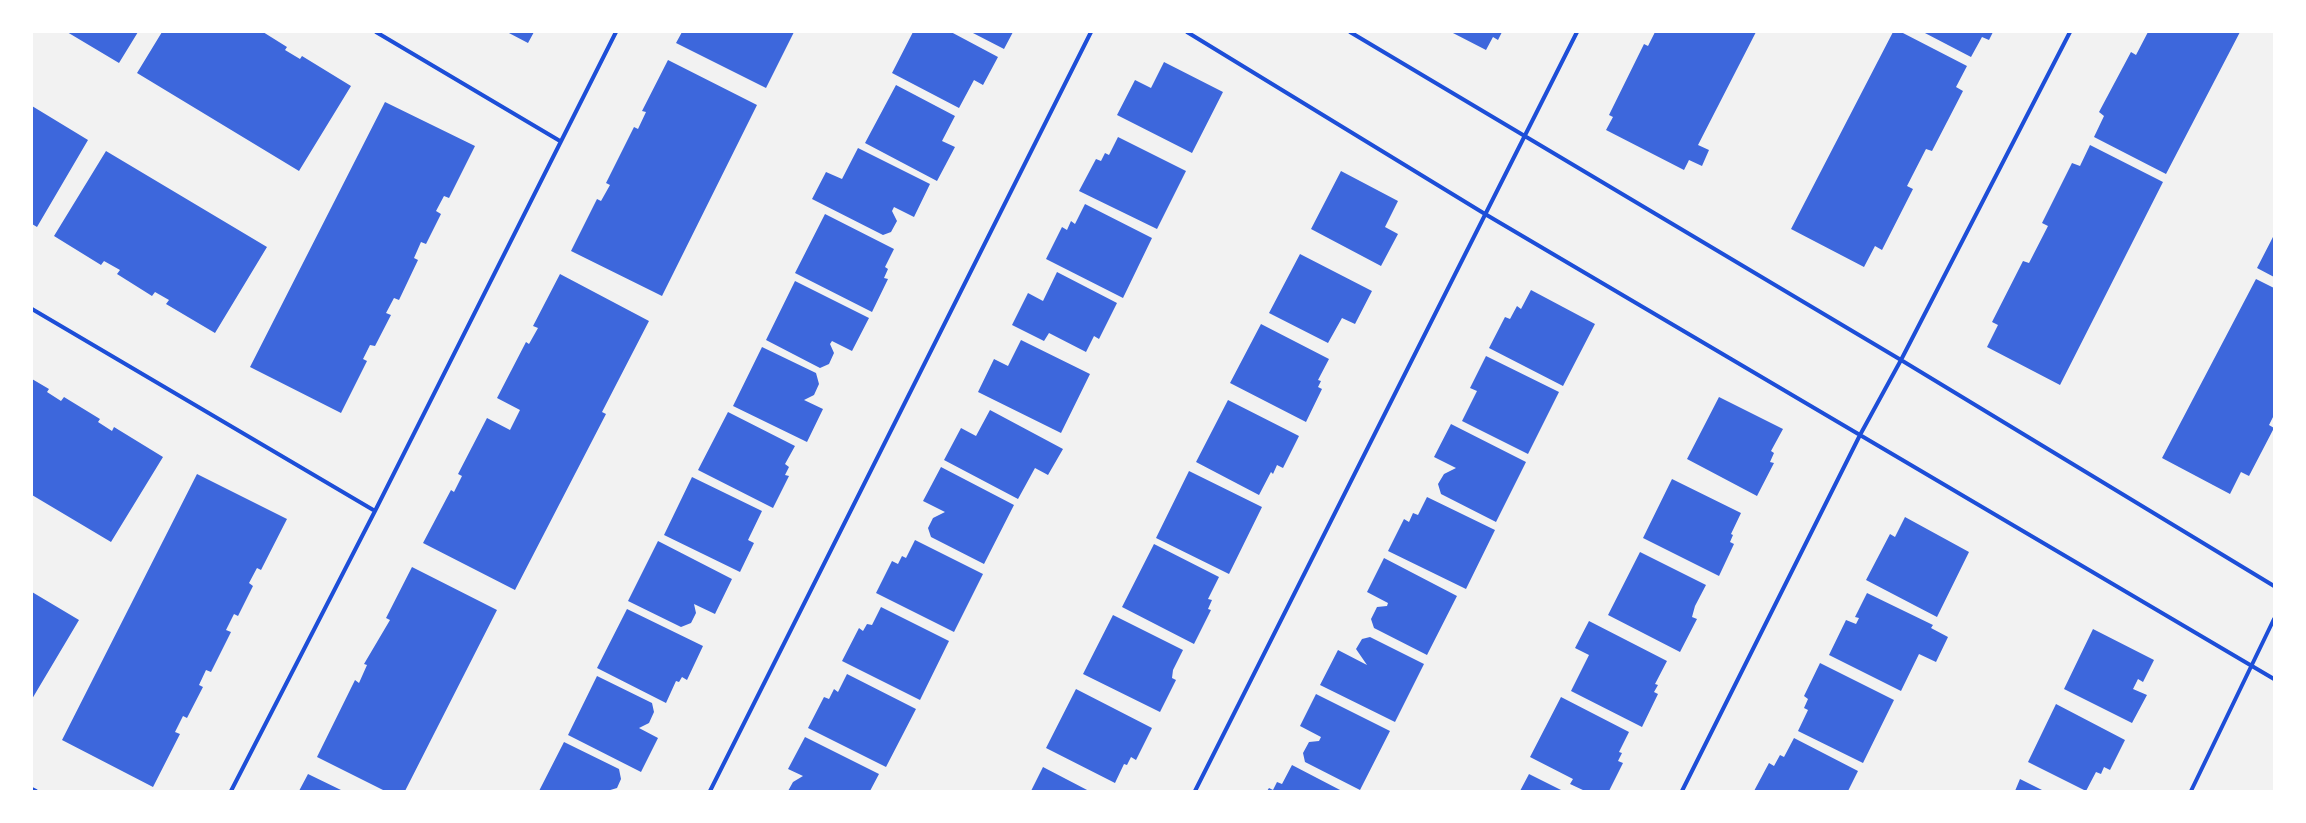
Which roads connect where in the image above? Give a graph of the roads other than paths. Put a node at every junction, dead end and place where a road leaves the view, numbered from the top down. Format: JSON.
{"nodes":[{"id":1,"x":376,"y":32,"type":"edge"},
{"id":2,"x":616,"y":32,"type":"edge"},
{"id":3,"x":1091,"y":32,"type":"edge"},
{"id":4,"x":1187,"y":32,"type":"edge"},
{"id":5,"x":1350,"y":32,"type":"edge"},
{"id":6,"x":1577,"y":32,"type":"edge"},
{"id":7,"x":2070,"y":32,"type":"edge"},
{"id":8,"x":1523,"y":137,"type":"junction"},
{"id":9,"x":560,"y":141,"type":"junction"},
{"id":10,"x":1485,"y":214,"type":"junction"},
{"id":11,"x":32,"y":309,"type":"edge"},
{"id":12,"x":1901,"y":360,"type":"junction"},
{"id":13,"x":1860,"y":435,"type":"junction"},
{"id":14,"x":375,"y":511,"type":"junction"},
{"id":15,"x":2274,"y":586,"type":"edge"},
{"id":16,"x":2274,"y":619,"type":"edge"},
{"id":17,"x":2252,"y":666,"type":"junction"},
{"id":18,"x":2274,"y":679,"type":"edge"},
{"id":19,"x":32,"y":789,"type":"edge"},
{"id":20,"x":36,"y":791,"type":"edge"},
{"id":21,"x":231,"y":791,"type":"edge"},
{"id":22,"x":710,"y":791,"type":"edge"},
{"id":23,"x":1195,"y":791,"type":"edge"},
{"id":24,"x":1682,"y":791,"type":"edge"},
{"id":25,"x":2191,"y":791,"type":"edge"}],
"edges":[{"from":1,"to":9,"type":"street"},
{"from":2,"to":9,"type":"street"},
{"from":3,"to":22,"type":"street"},
{"from":4,"to":10,"type":"street"},
{"from":5,"to":8,"type":"street"},
{"from":6,"to":8,"type":"street"},
{"from":7,"to":12,"type":"street"},
{"from":8,"to":10,"type":"street"},
{"from":8,"to":12,"type":"street"},
{"from":9,"to":14,"type":"street"},
{"from":10,"to":13,"type":"street"},
{"from":10,"to":23,"type":"street"},
{"from":11,"to":14,"type":"street"},
{"from":12,"to":13,"type":"street"},
{"from":12,"to":15,"type":"street"},
{"from":13,"to":17,"type":"street"},
{"from":13,"to":24,"type":"street"},
{"from":14,"to":21,"type":"street"},
{"from":16,"to":17,"type":"street"},
{"from":17,"to":18,"type":"street"},
{"from":17,"to":25,"type":"street"},
{"from":19,"to":20,"type":"street"}]}
